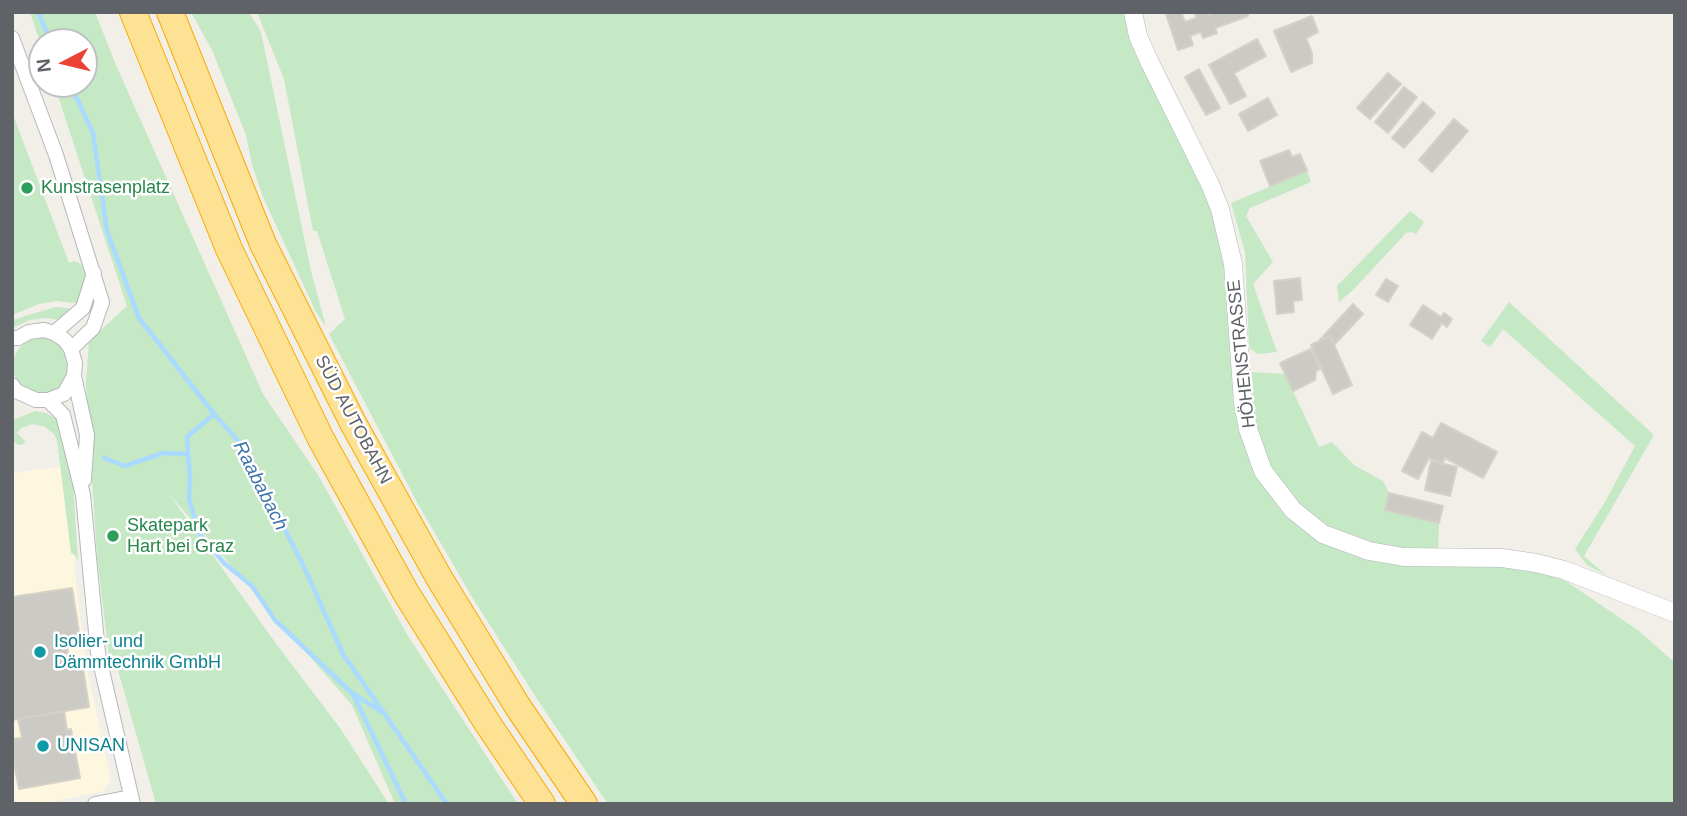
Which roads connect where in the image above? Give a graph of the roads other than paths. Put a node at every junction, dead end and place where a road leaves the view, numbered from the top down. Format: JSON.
{"nodes":[{"id":1,"x":133,"y":12,"type":"edge"},
{"id":2,"x":170,"y":12,"type":"edge"},
{"id":3,"x":1133,"y":12,"type":"edge"},
{"id":4,"x":12,"y":38,"type":"edge"},
{"id":5,"x":94,"y":272,"type":"junction"},
{"id":6,"x":54,"y":333,"type":"junction"},
{"id":7,"x":14,"y":341,"type":"edge"},
{"id":8,"x":71,"y":348,"type":"junction"},
{"id":9,"x":74,"y":376,"type":"junction"},
{"id":10,"x":12,"y":385,"type":"edge"},
{"id":11,"x":48,"y":400,"type":"junction"},
{"id":12,"x":83,"y":495,"type":"junction"},
{"id":13,"x":1675,"y":613,"type":"edge"},
{"id":14,"x":132,"y":800,"type":"edge"},
{"id":15,"x":95,"y":804,"type":"edge"},
{"id":16,"x":542,"y":804,"type":"edge"},
{"id":17,"x":584,"y":804,"type":"edge"}],
"edges":[{"from":1,"to":16,"type":"highway","name":"SÜD AUTOBAHN"},
{"from":2,"to":17,"type":"highway","name":"SÜD AUTOBAHN"},
{"from":3,"to":13,"type":"street","name":"HÖHENSTRASSE"},
{"from":4,"to":5,"type":"street"},
{"from":5,"to":6,"type":"street"},
{"from":5,"to":8,"type":"street"},
{"from":6,"to":7,"type":"street"},
{"from":6,"to":8,"type":"street"},
{"from":8,"to":9,"type":"street"},
{"from":9,"to":11,"type":"street"},
{"from":9,"to":12,"type":"street"},
{"from":10,"to":11,"type":"street"},
{"from":11,"to":12,"type":"street"},
{"from":12,"to":14,"type":"street"},
{"from":14,"to":15,"type":"street"}]}
